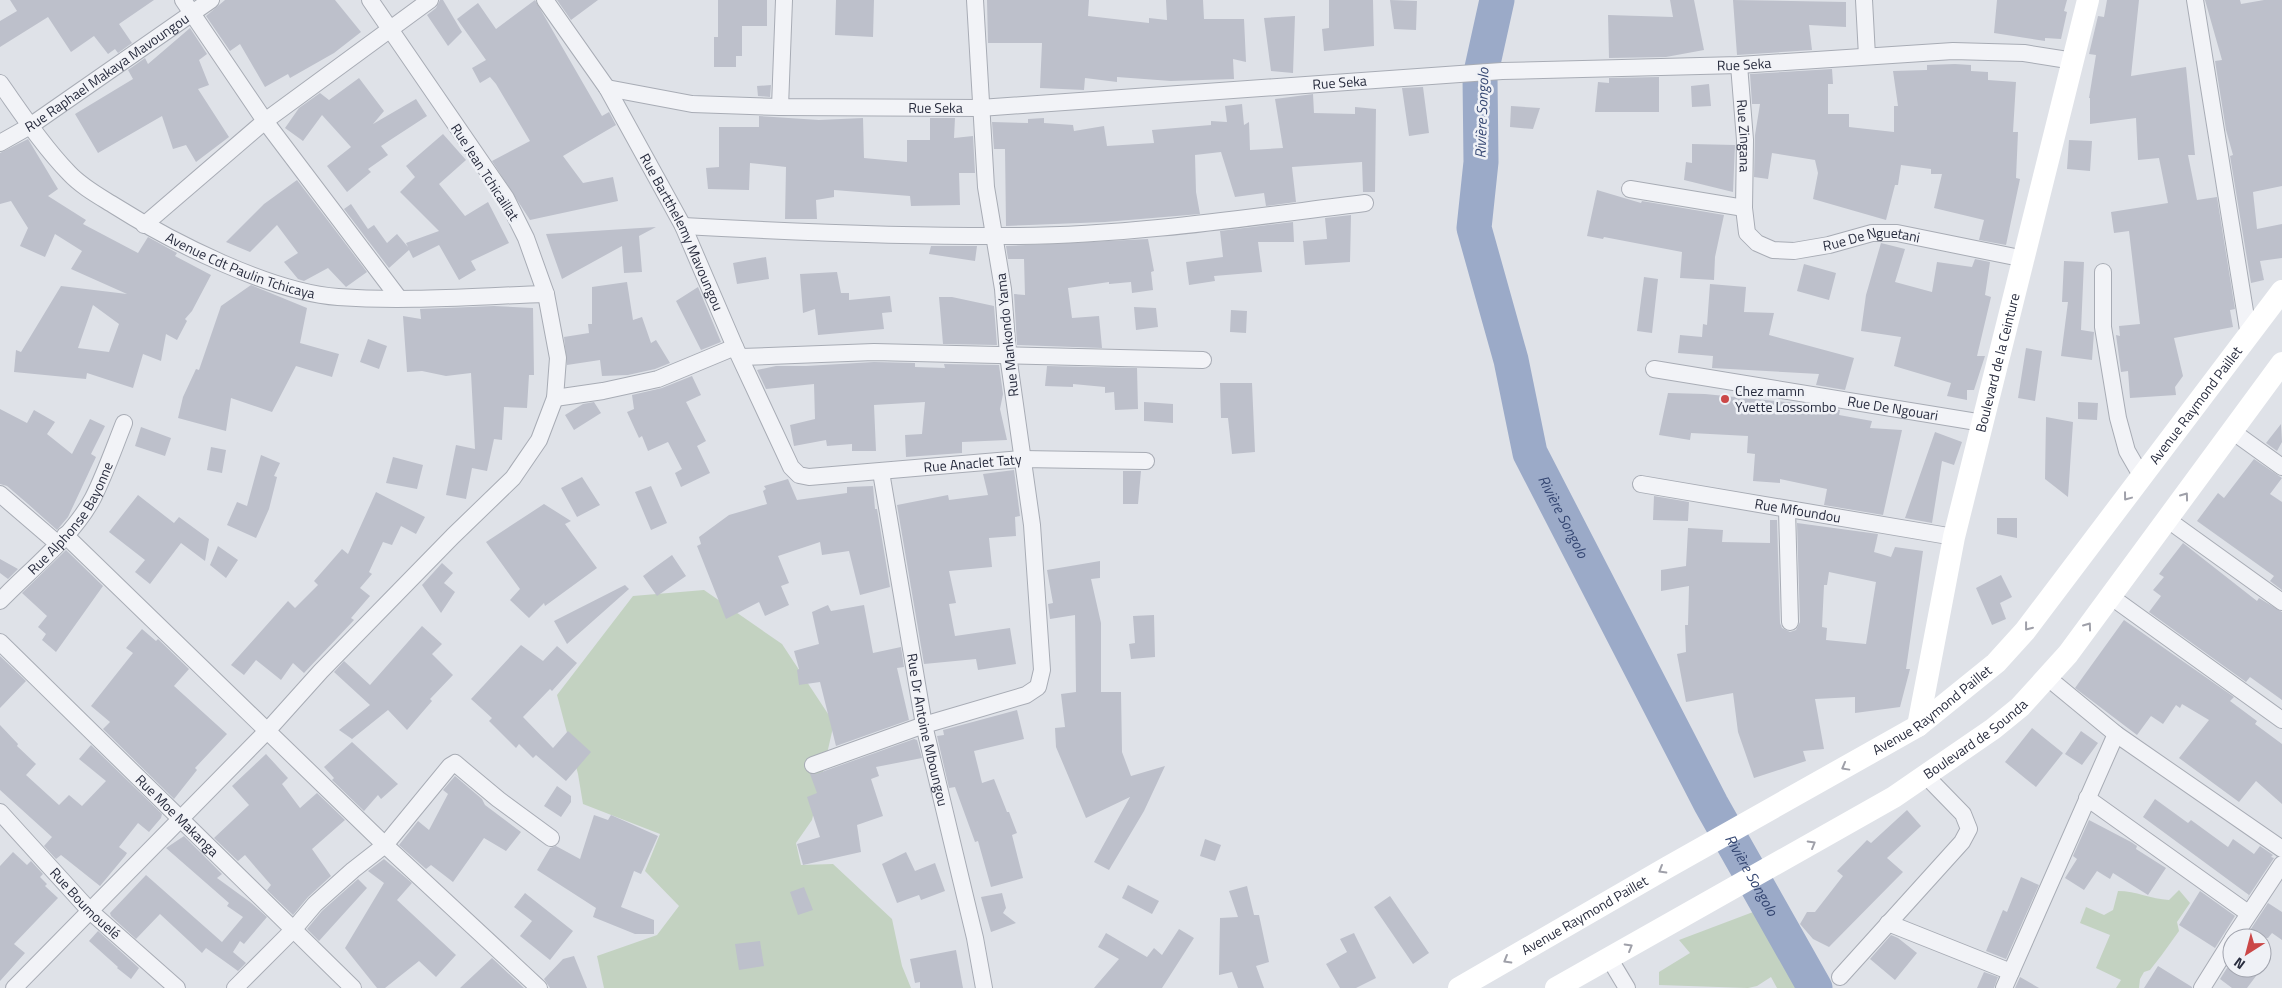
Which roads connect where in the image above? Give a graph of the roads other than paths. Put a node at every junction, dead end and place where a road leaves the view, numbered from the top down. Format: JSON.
{"nodes":[{"id":1,"x":210,"y":0,"type":"edge"},
{"id":2,"x":370,"y":0,"type":"edge"},
{"id":3,"x":430,"y":0,"type":"edge"},
{"id":4,"x":545,"y":0,"type":"edge"},
{"id":5,"x":784,"y":0,"type":"edge"},
{"id":6,"x":975,"y":0,"type":"edge"},
{"id":7,"x":1864,"y":0,"type":"edge"},
{"id":8,"x":2088,"y":0,"type":"edge"},
{"id":9,"x":2195,"y":0,"type":"edge"},
{"id":10,"x":187,"y":6,"type":"edge"},
{"id":11,"x":391,"y":30,"type":"junction"},
{"id":12,"x":1867,"y":56,"type":"junction"},
{"id":13,"x":2074,"y":60,"type":"junction"},
{"id":14,"x":1739,"y":65,"type":"junction"},
{"id":15,"x":0,"y":83,"type":"edge"},
{"id":16,"x":607,"y":88,"type":"junction"},
{"id":17,"x":780,"y":107,"type":"junction"},
{"id":18,"x":980,"y":108,"type":"junction"},
{"id":19,"x":265,"y":121,"type":"junction"},
{"id":20,"x":30,"y":126,"type":"junction"},
{"id":21,"x":0,"y":143,"type":"edge"},
{"id":22,"x":1630,"y":189,"type":"dead end"},
{"id":23,"x":1365,"y":204,"type":"dead end"},
{"id":24,"x":1744,"y":208,"type":"junction"},
{"id":25,"x":144,"y":224,"type":"junction"},
{"id":26,"x":683,"y":226,"type":"junction"},
{"id":27,"x":992,"y":235,"type":"junction"},
{"id":28,"x":2025,"y":259,"type":"junction"},
{"id":29,"x":2103,"y":272,"type":"dead end"},
{"id":30,"x":2282,"y":291,"type":"edge"},
{"id":31,"x":546,"y":294,"type":"junction"},
{"id":32,"x":398,"y":297,"type":"junction"},
{"id":33,"x":2249,"y":336,"type":"junction"},
{"id":34,"x":738,"y":352,"type":"junction"},
{"id":35,"x":1008,"y":355,"type":"junction"},
{"id":36,"x":1203,"y":360,"type":"dead end"},
{"id":37,"x":2282,"y":363,"type":"edge"},
{"id":38,"x":1654,"y":369,"type":"dead end"},
{"id":39,"x":556,"y":398,"type":"junction"},
{"id":40,"x":124,"y":423,"type":"dead end"},
{"id":41,"x":1983,"y":423,"type":"junction"},
{"id":42,"x":2232,"y":431,"type":"junction"},
{"id":43,"x":1022,"y":460,"type":"junction"},
{"id":44,"x":1146,"y":461,"type":"dead end"},
{"id":45,"x":2282,"y":467,"type":"edge"},
{"id":46,"x":881,"y":472,"type":"junction"},
{"id":47,"x":799,"y":475,"type":"joint"},
{"id":48,"x":2142,"y":477,"type":"junction"},
{"id":49,"x":1641,"y":484,"type":"dead end"},
{"id":50,"x":0,"y":494,"type":"edge"},
{"id":51,"x":1787,"y":509,"type":"junction"},
{"id":52,"x":2168,"y":520,"type":"junction"},
{"id":53,"x":1954,"y":537,"type":"junction"},
{"id":54,"x":61,"y":539,"type":"junction"},
{"id":55,"x":2110,"y":596,"type":"junction"},
{"id":56,"x":0,"y":600,"type":"edge"},
{"id":57,"x":2282,"y":602,"type":"edge"},
{"id":58,"x":1790,"y":622,"type":"dead end"},
{"id":59,"x":0,"y":642,"type":"edge"},
{"id":60,"x":2048,"y":678,"type":"junction"},
{"id":61,"x":2282,"y":720,"type":"edge"},
{"id":62,"x":924,"y":725,"type":"junction"},
{"id":63,"x":1918,"y":726,"type":"junction"},
{"id":64,"x":268,"y":730,"type":"junction"},
{"id":65,"x":2116,"y":734,"type":"junction"},
{"id":66,"x":813,"y":765,"type":"dead end"},
{"id":67,"x":1925,"y":775,"type":"junction"},
{"id":68,"x":2088,"y":798,"type":"junction"},
{"id":69,"x":0,"y":812,"type":"edge"},
{"id":70,"x":180,"y":820,"type":"junction"},
{"id":71,"x":552,"y":838,"type":"dead end"},
{"id":72,"x":385,"y":845,"type":"junction"},
{"id":73,"x":2282,"y":849,"type":"edge"},
{"id":74,"x":2282,"y":864,"type":"edge"},
{"id":75,"x":90,"y":911,"type":"junction"},
{"id":76,"x":2248,"y":913,"type":"junction"},
{"id":77,"x":1888,"y":923,"type":"junction"},
{"id":78,"x":2239,"y":928,"type":"edge"},
{"id":79,"x":293,"y":930,"type":"junction"},
{"id":80,"x":2222,"y":955,"type":"edge"},
{"id":81,"x":1608,"y":958,"type":"junction"},
{"id":82,"x":2011,"y":972,"type":"junction"},
{"id":83,"x":1840,"y":977,"type":"dead end"},
{"id":84,"x":0,"y":984,"type":"edge"},
{"id":85,"x":4,"y":988,"type":"edge"},
{"id":86,"x":14,"y":988,"type":"edge"},
{"id":87,"x":177,"y":988,"type":"edge"},
{"id":88,"x":235,"y":988,"type":"edge"},
{"id":89,"x":353,"y":988,"type":"edge"},
{"id":90,"x":539,"y":988,"type":"edge"},
{"id":91,"x":984,"y":988,"type":"edge"},
{"id":92,"x":1459,"y":988,"type":"edge"},
{"id":93,"x":1556,"y":988,"type":"edge"},
{"id":94,"x":1627,"y":988,"type":"edge"},
{"id":95,"x":2004,"y":988,"type":"edge"},
{"id":96,"x":2202,"y":988,"type":"edge"}],
"edges":[{"from":1,"to":10,"type":"street","name":"Rue Raphael Makaya Mavoungou"},
{"from":2,"to":11,"type":"street","name":"Rue Jean Tchicaillat"},
{"from":3,"to":11,"type":"street"},
{"from":4,"to":16,"type":"street","name":"Rue Bartthelemy Mavoungou"},
{"from":5,"to":17,"type":"street"},
{"from":6,"to":18,"type":"street","name":"Rue Mankondo Yama"},
{"from":7,"to":12,"type":"street"},
{"from":8,"to":13,"type":"main road","name":"Boulevard de la Ceinture"},
{"from":9,"to":33,"type":"street"},
{"from":10,"to":19,"type":"street"},
{"from":10,"to":20,"type":"street","name":"Rue Raphael Makaya Mavoungou"},
{"from":11,"to":19,"type":"street"},
{"from":11,"to":31,"type":"street","name":"Rue Jean Tchicaillat"},
{"from":12,"to":13,"type":"street","name":"Rue Seka"},
{"from":12,"to":14,"type":"street","name":"Rue Seka"},
{"from":13,"to":28,"type":"main road","name":"Boulevard de la Ceinture"},
{"from":14,"to":18,"type":"street","name":"Rue Seka"},
{"from":14,"to":24,"type":"street","name":"Rue Zingana"},
{"from":15,"to":20,"type":"street","name":"Avenue Cdt Paulin Tchicaya"},
{"from":16,"to":17,"type":"street","name":"Rue Seka"},
{"from":16,"to":26,"type":"street","name":"Rue Bartthelemy Mavoungou"},
{"from":17,"to":18,"type":"street","name":"Rue Seka"},
{"from":18,"to":27,"type":"street","name":"Rue Mankondo Yama"},
{"from":19,"to":25,"type":"street"},
{"from":19,"to":32,"type":"street"},
{"from":20,"to":21,"type":"street","name":"Rue Raphael Makaya Mavoungou"},
{"from":20,"to":25,"type":"street","name":"Avenue Cdt Paulin Tchicaya"},
{"from":22,"to":24,"type":"street"},
{"from":23,"to":27,"type":"street"},
{"from":24,"to":28,"type":"street","name":"Rue De Nguetani"},
{"from":25,"to":32,"type":"street","name":"Avenue Cdt Paulin Tchicaya"},
{"from":26,"to":27,"type":"street"},
{"from":26,"to":34,"type":"street","name":"Rue Bartthelemy Mavoungou"},
{"from":27,"to":35,"type":"street","name":"Rue Mankondo Yama"},
{"from":28,"to":41,"type":"main road","name":"Boulevard de la Ceinture"},
{"from":29,"to":48,"type":"street"},
{"from":30,"to":33,"type":"main road","name":"Avenue Raymond Paillet"},
{"from":31,"to":32,"type":"street","name":"Avenue Cdt Paulin Tchicaya"},
{"from":31,"to":39,"type":"street","name":"Rue Jean Tchicaillat"},
{"from":33,"to":48,"type":"main road","name":"Avenue Raymond Paillet"},
{"from":34,"to":35,"type":"street"},
{"from":34,"to":39,"type":"street"},
{"from":34,"to":47,"type":"street","name":"Rue Bartthelemy Mavoungou"},
{"from":35,"to":36,"type":"street"},
{"from":35,"to":43,"type":"street","name":"Rue Mankondo Yama"},
{"from":37,"to":42,"type":"main road","name":"Boulevard de Sounda"},
{"from":38,"to":41,"type":"street","name":"Rue De Ngouari"},
{"from":39,"to":64,"type":"street","name":"Rue Jean Tchicaillat"},
{"from":40,"to":54,"type":"street","name":"Rue Alphonse Bayonne"},
{"from":41,"to":53,"type":"main road","name":"Boulevard de la Ceinture"},
{"from":42,"to":45,"type":"street"},
{"from":52,"to":42,"type":"main road","name":"Boulevard de Sounda","one_way":true},
{"from":43,"to":44,"type":"street","name":"Rue Anaclet Taty"},
{"from":43,"to":46,"type":"street","name":"Rue Anaclet Taty"},
{"from":43,"to":62,"type":"street","name":"Rue Mankondo Yama"},
{"from":46,"to":47,"type":"street","name":"Rue Anaclet Taty"},
{"from":46,"to":62,"type":"street","name":"Rue Dr Antoine Mboungou"},
{"from":48,"to":63,"type":"main road","name":"Avenue Raymond Paillet","one_way":true},
{"from":49,"to":51,"type":"street","name":"Rue Mfoundou"},
{"from":50,"to":54,"type":"street"},
{"from":51,"to":53,"type":"street","name":"Rue Mfoundou"},
{"from":51,"to":58,"type":"street"},
{"from":52,"to":55,"type":"main road","name":"Boulevard de Sounda"},
{"from":52,"to":57,"type":"street"},
{"from":53,"to":63,"type":"main road","name":"Boulevard de la Ceinture"},
{"from":54,"to":56,"type":"street","name":"Rue Alphonse Bayonne"},
{"from":54,"to":64,"type":"street"},
{"from":60,"to":55,"type":"main road","name":"Boulevard de Sounda","one_way":true},
{"from":55,"to":61,"type":"street"},
{"from":59,"to":70,"type":"street","name":"Rue Moe Makanga"},
{"from":60,"to":65,"type":"street"},
{"from":60,"to":67,"type":"main road","name":"Boulevard de Sounda"},
{"from":62,"to":66,"type":"street"},
{"from":62,"to":91,"type":"street","name":"Rue Dr Antoine Mboungou"},
{"from":63,"to":92,"type":"main road","name":"Avenue Raymond Paillet","one_way":true},
{"from":64,"to":70,"type":"street","name":"Rue Jean Tchicaillat"},
{"from":64,"to":72,"type":"street"},
{"from":65,"to":68,"type":"street"},
{"from":65,"to":73,"type":"street"},
{"from":67,"to":77,"type":"street"},
{"from":81,"to":67,"type":"main road","name":"Boulevard de Sounda","one_way":true},
{"from":68,"to":76,"type":"street"},
{"from":68,"to":82,"type":"street"},
{"from":69,"to":75,"type":"street","name":"Rue Boumouelé"},
{"from":70,"to":75,"type":"street","name":"Rue Jean Tchicaillat"},
{"from":70,"to":79,"type":"street","name":"Rue Moe Makanga"},
{"from":71,"to":72,"type":"street"},
{"from":72,"to":79,"type":"street"},
{"from":72,"to":90,"type":"street"},
{"from":74,"to":76,"type":"street"},
{"from":75,"to":86,"type":"street","name":"Rue Jean Tchicaillat"},
{"from":75,"to":87,"type":"street","name":"Rue Boumouelé"},
{"from":76,"to":78,"type":"street"},
{"from":77,"to":82,"type":"street"},
{"from":77,"to":83,"type":"street"},
{"from":79,"to":88,"type":"street"},
{"from":79,"to":89,"type":"street","name":"Rue Moe Makanga"},
{"from":80,"to":96,"type":"street"},
{"from":81,"to":93,"type":"main road","name":"Boulevard de Sounda"},
{"from":81,"to":94,"type":"street"},
{"from":82,"to":95,"type":"street"},
{"from":84,"to":85,"type":"street"}]}
